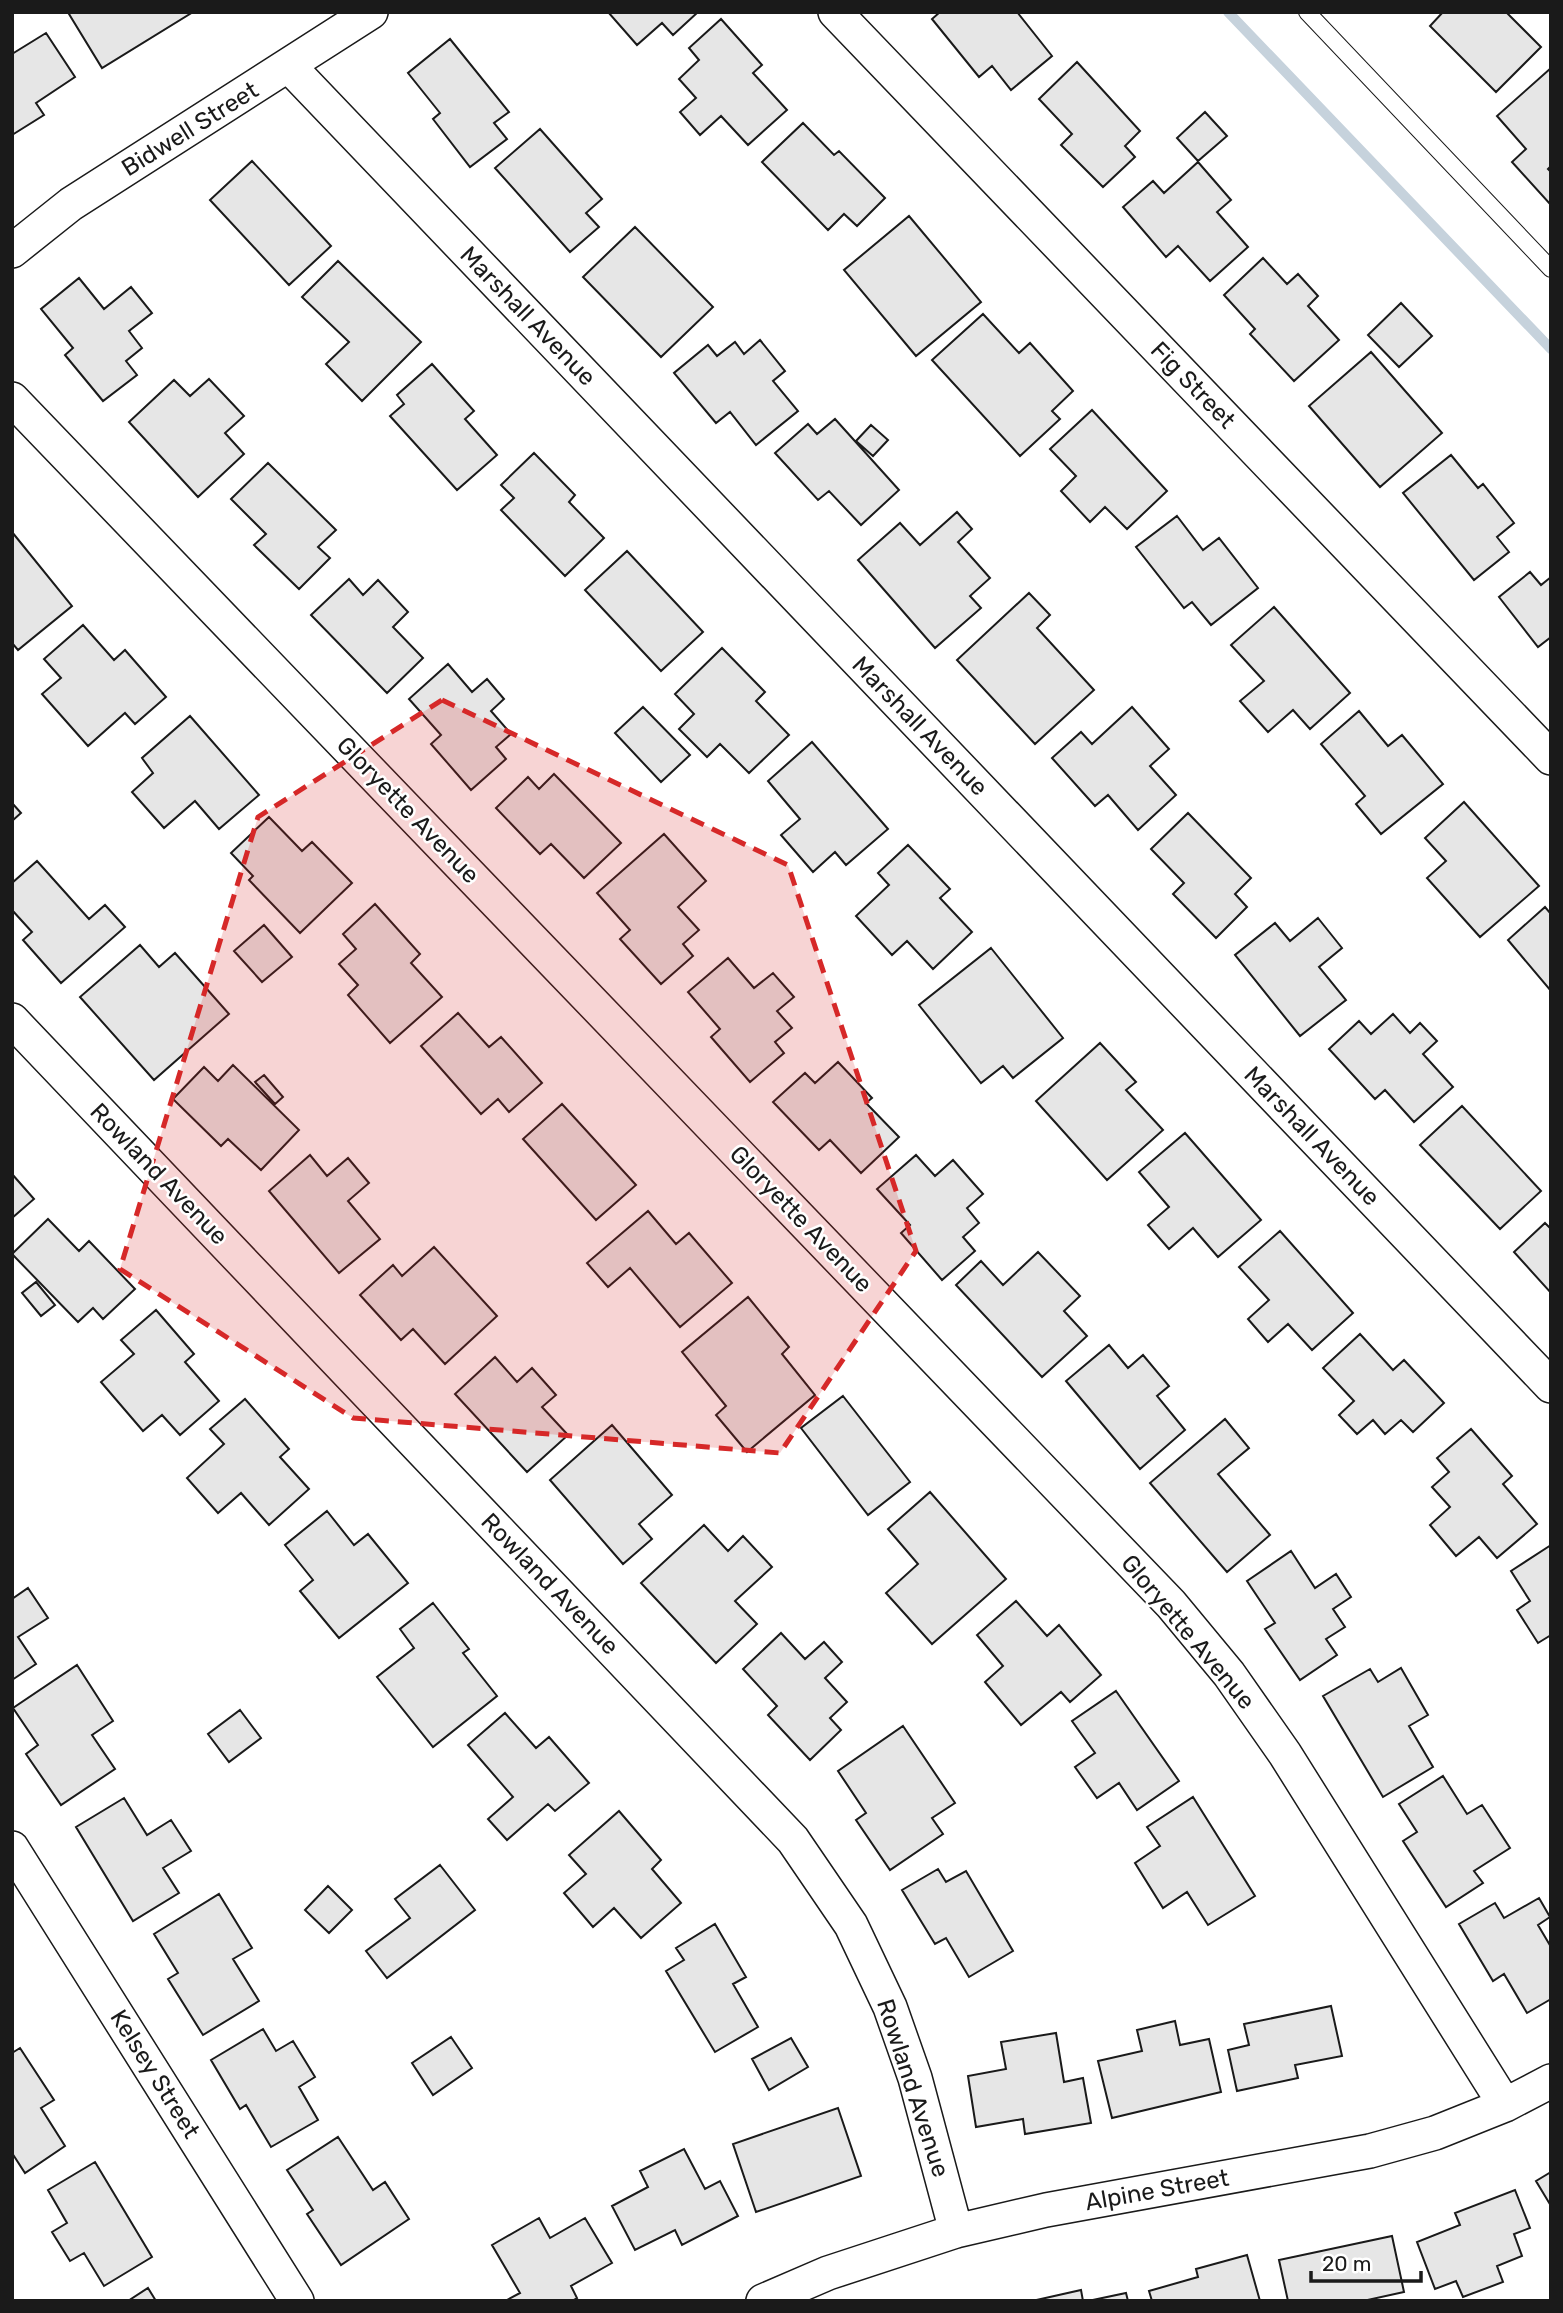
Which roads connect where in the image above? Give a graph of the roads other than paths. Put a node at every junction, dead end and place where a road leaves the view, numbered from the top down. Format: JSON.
{"nodes":[{"id":1,"x":371,"y":12,"type":"edge"},
{"id":2,"x":835,"y":12,"type":"edge"},
{"id":3,"x":1307,"y":12,"type":"edge"},
{"id":4,"x":289,"y":66,"type":"junction"},
{"id":5,"x":12,"y":251,"type":"edge"},
{"id":6,"x":1551,"y":269,"type":"edge"},
{"id":7,"x":12,"y":399,"type":"edge"},
{"id":8,"x":1551,"y":758,"type":"edge"},
{"id":9,"x":12,"y":1020,"type":"edge"},
{"id":10,"x":1551,"y":1386,"type":"edge"},
{"id":11,"x":12,"y":1848,"type":"edge"},
{"id":12,"x":1551,"y":2081,"type":"edge"},
{"id":13,"x":1505,"y":2105,"type":"junction"},
{"id":14,"x":956,"y":2231,"type":"junction"},
{"id":15,"x":297,"y":2301,"type":"edge"},
{"id":16,"x":763,"y":2301,"type":"edge"}],
"edges":[{"from":1,"to":4,"type":"street","name":"Bidwell Street"},
{"from":2,"to":8,"type":"street","name":"Fig Street"},
{"from":3,"to":6,"type":"lane"},
{"from":4,"to":5,"type":"street","name":"Bidwell Street"},
{"from":4,"to":10,"type":"street","name":"Marshall Avenue"},
{"from":7,"to":13,"type":"street","name":"Gloryette Avenue"},
{"from":9,"to":14,"type":"street","name":"Rowland Avenue"},
{"from":11,"to":15,"type":"street","name":"Kelsey Street"},
{"from":12,"to":13,"type":"street","name":"Alpine Street"},
{"from":13,"to":14,"type":"street","name":"Alpine Street"},
{"from":14,"to":16,"type":"street","name":"Alpine Street"}]}
